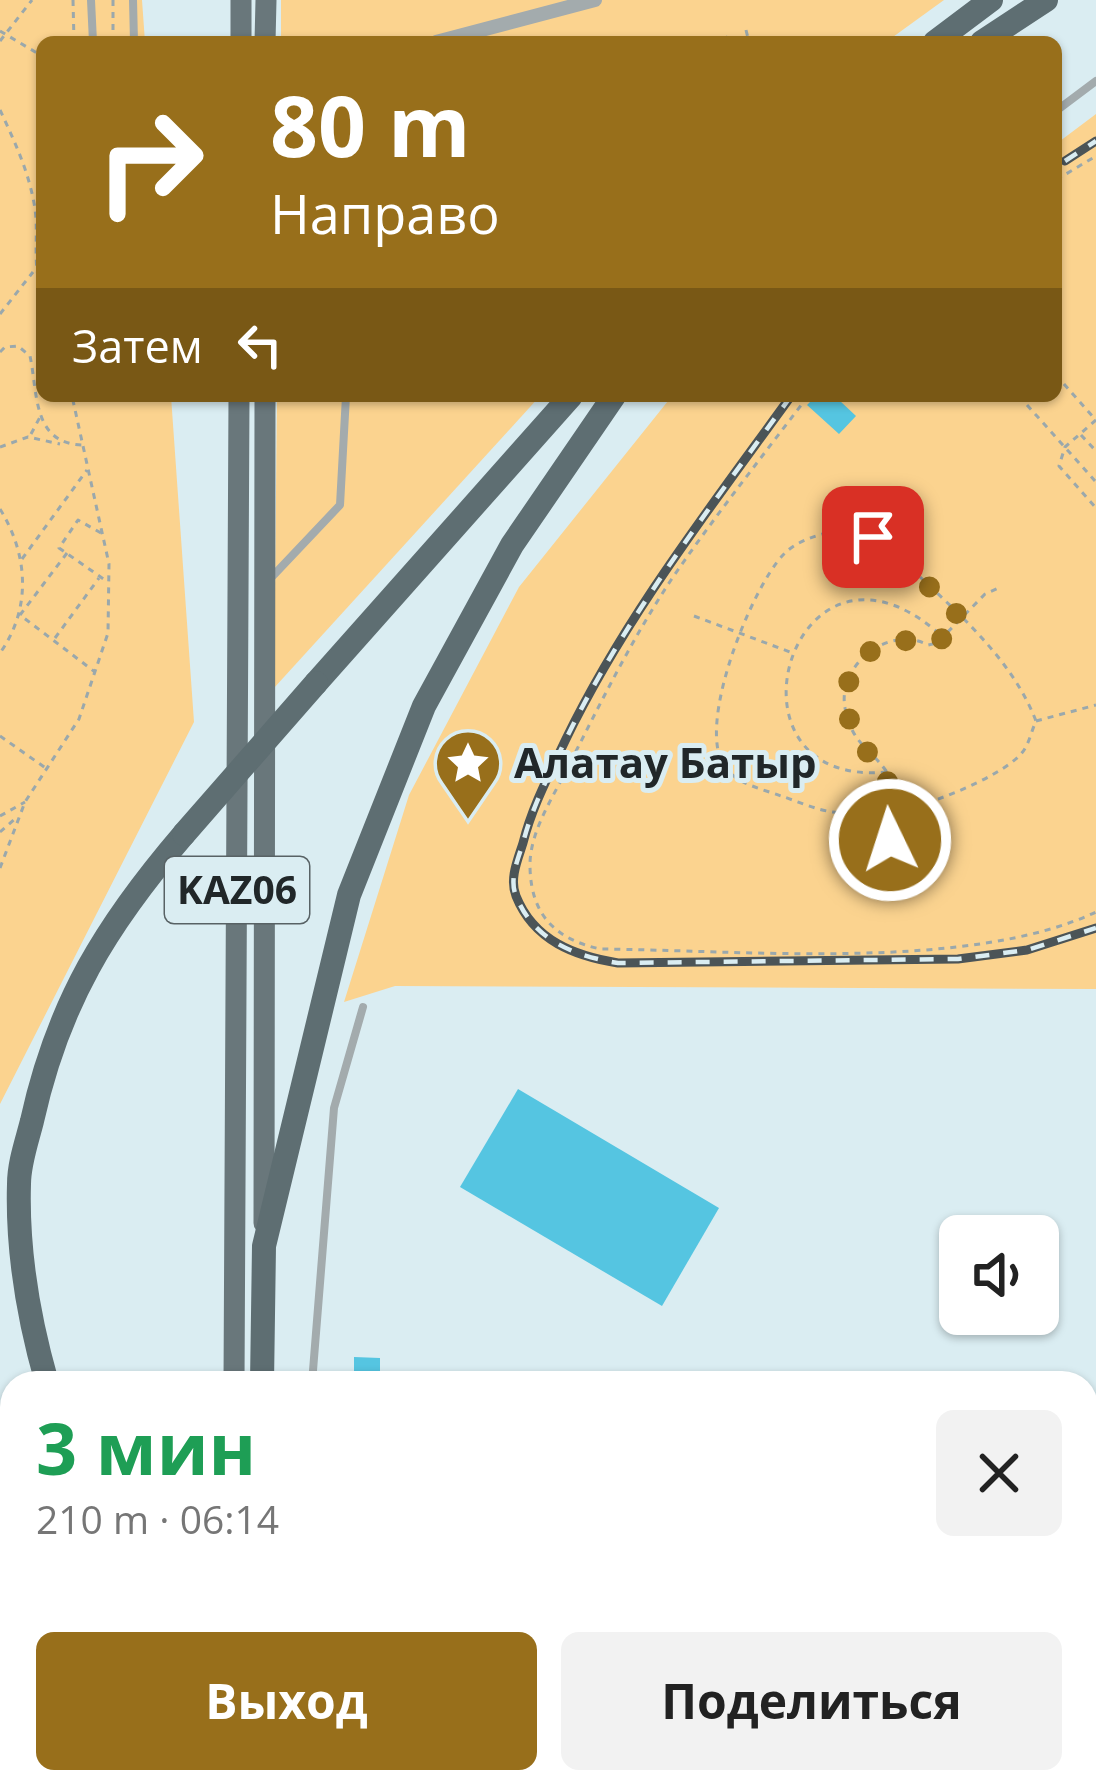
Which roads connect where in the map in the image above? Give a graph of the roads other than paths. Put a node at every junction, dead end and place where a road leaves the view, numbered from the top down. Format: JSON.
{"nodes":[{"id":1,"x":91,"y":0,"type":"edge"},
{"id":2,"x":134,"y":0,"type":"edge"},
{"id":3,"x":242,"y":0,"type":"edge"},
{"id":4,"x":266,"y":0,"type":"edge"},
{"id":5,"x":595,"y":0,"type":"edge"},
{"id":6,"x":991,"y":0,"type":"edge"},
{"id":7,"x":1046,"y":0,"type":"edge"},
{"id":8,"x":93,"y":36,"type":"edge"},
{"id":9,"x":134,"y":36,"type":"edge"},
{"id":10,"x":241,"y":36,"type":"edge"},
{"id":11,"x":265,"y":36,"type":"edge"},
{"id":12,"x":459,"y":36,"type":"edge"},
{"id":13,"x":942,"y":36,"type":"edge"},
{"id":14,"x":991,"y":36,"type":"edge"},
{"id":15,"x":1096,"y":82,"type":"edge"},
{"id":16,"x":1062,"y":107,"type":"edge"},
{"id":17,"x":239,"y":402,"type":"edge"},
{"id":18,"x":265,"y":402,"type":"edge"},
{"id":19,"x":346,"y":402,"type":"edge"},
{"id":20,"x":567,"y":402,"type":"edge"},
{"id":21,"x":610,"y":402,"type":"edge"},
{"id":22,"x":264,"y":586,"type":"junction"},
{"id":23,"x":362,"y":1007,"type":"dead end"},
{"id":24,"x":264,"y":1246,"type":"junction"},
{"id":25,"x":43,"y":1371,"type":"edge"},
{"id":26,"x":234,"y":1371,"type":"edge"},
{"id":27,"x":262,"y":1371,"type":"edge"},
{"id":28,"x":313,"y":1371,"type":"edge"}],
"edges":[{"from":1,"to":8,"type":"lane"},
{"from":2,"to":9,"type":"lane"},
{"from":3,"to":10,"type":"main road"},
{"from":4,"to":11,"type":"main road"},
{"from":5,"to":12,"type":"street"},
{"from":6,"to":13,"type":"highway"},
{"from":7,"to":14,"type":"highway"},
{"from":15,"to":16,"type":"lane"},
{"from":17,"to":26,"type":"main road","number":"KАZ06"},
{"from":18,"to":22,"type":"main road","number":"KАZ06"},
{"from":19,"to":22,"type":"lane"},
{"from":20,"to":25,"type":"highway","number":"KАZ06","bridge":true},
{"from":21,"to":24,"type":"highway","number":"KАZ06"},
{"from":22,"to":24,"type":"main road","number":"KАZ06"},
{"from":23,"to":28,"type":"lane"},
{"from":24,"to":27,"type":"highway","number":"KАZ06"}]}
